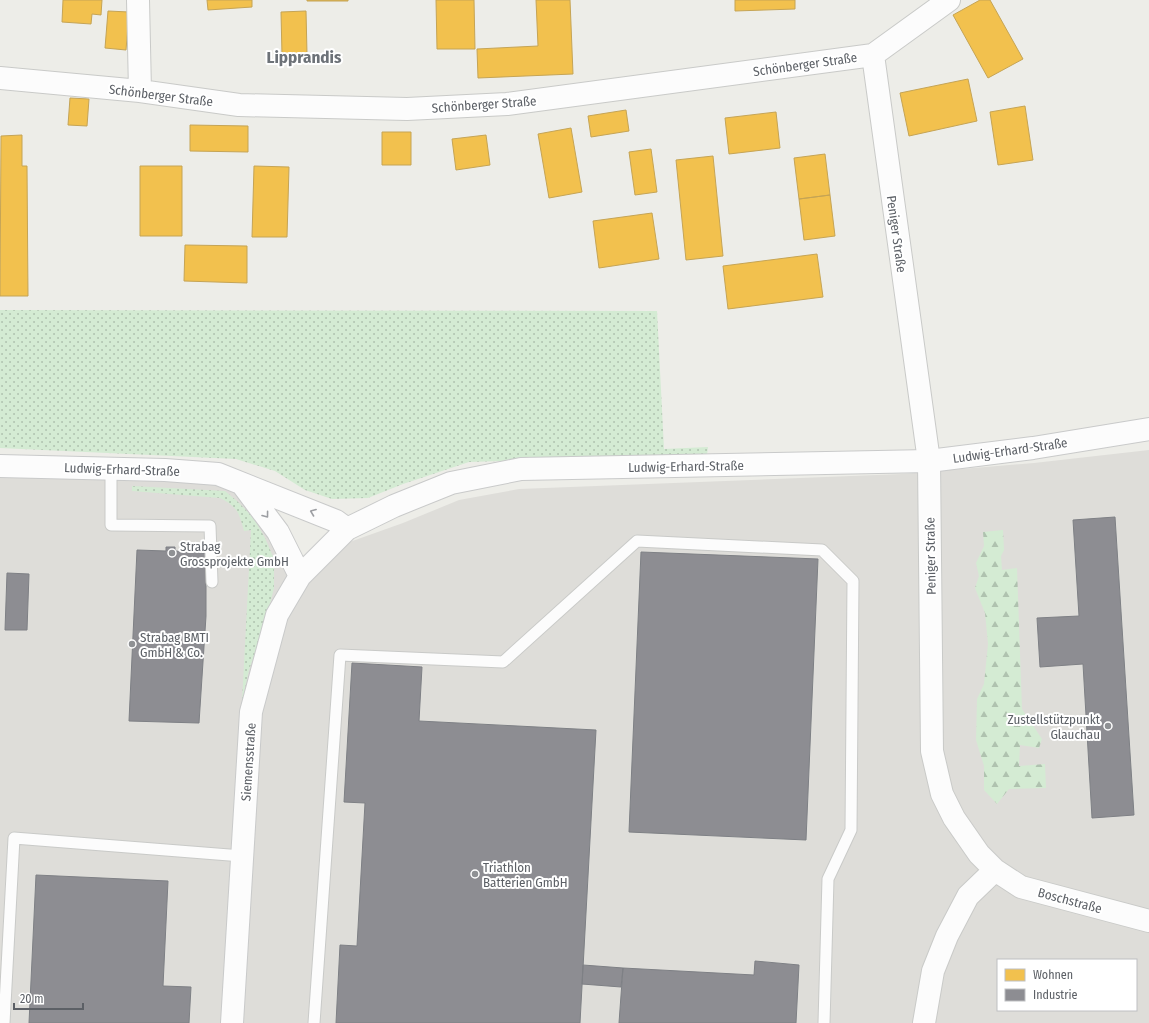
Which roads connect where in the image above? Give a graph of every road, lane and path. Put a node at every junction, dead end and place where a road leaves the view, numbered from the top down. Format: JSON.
{"nodes":[{"id":1,"x":138,"y":0,"type":"edge"},
{"id":2,"x":949,"y":0,"type":"edge"},
{"id":3,"x":873,"y":55,"type":"junction"},
{"id":4,"x":0,"y":78,"type":"edge"},
{"id":5,"x":140,"y":91,"type":"junction"},
{"id":6,"x":1149,"y":429,"type":"edge"},
{"id":7,"x":929,"y":461,"type":"junction"},
{"id":8,"x":0,"y":466,"type":"edge"},
{"id":9,"x":111,"y":468,"type":"junction"},
{"id":10,"x":242,"y":484,"type":"junction"},
{"id":11,"x":347,"y":529,"type":"junction"},
{"id":12,"x":300,"y":576,"type":"junction"},
{"id":13,"x":212,"y":582,"type":"dead end"},
{"id":14,"x":242,"y":856,"type":"junction"},
{"id":15,"x":995,"y":870,"type":"junction"},
{"id":16,"x":1149,"y":921,"type":"edge"},
{"id":17,"x":4,"y":1023,"type":"edge"},
{"id":18,"x":232,"y":1023,"type":"edge"},
{"id":19,"x":314,"y":1023,"type":"edge"},
{"id":20,"x":824,"y":1023,"type":"edge"},
{"id":21,"x":924,"y":1023,"type":"edge"}],
"edges":[{"from":1,"to":5,"type":"street"},
{"from":2,"to":3,"type":"street","name":"Schönberger Straße"},
{"from":3,"to":5,"type":"street","name":"Schönberger Straße"},
{"from":3,"to":7,"type":"street","name":"Peniger Straße"},
{"from":4,"to":5,"type":"street","name":"Schönberger Straße"},
{"from":6,"to":7,"type":"street","name":"Ludwig-Erhard-Straße"},
{"from":7,"to":11,"type":"street","name":"Ludwig-Erhard-Straße"},
{"from":7,"to":15,"type":"street","name":"Peniger Straße"},
{"from":8,"to":9,"type":"street","name":"Ludwig-Erhard-Straße"},
{"from":9,"to":10,"type":"street","name":"Ludwig-Erhard-Straße"},
{"from":9,"to":13,"type":"lane"},
{"from":11,"to":10,"type":"street","name":"Ludwig-Erhard-Straße","one_way":true},
{"from":10,"to":12,"type":"street","one_way":true},
{"from":11,"to":12,"type":"street","name":"Siemensstraße"},
{"from":12,"to":14,"type":"street","name":"Siemensstraße"},
{"from":14,"to":17,"type":"lane"},
{"from":14,"to":18,"type":"street","name":"Siemensstraße"},
{"from":15,"to":16,"type":"street","name":"Boschstraße"},
{"from":15,"to":21,"type":"street"},
{"from":19,"to":20,"type":"lane"}]}
